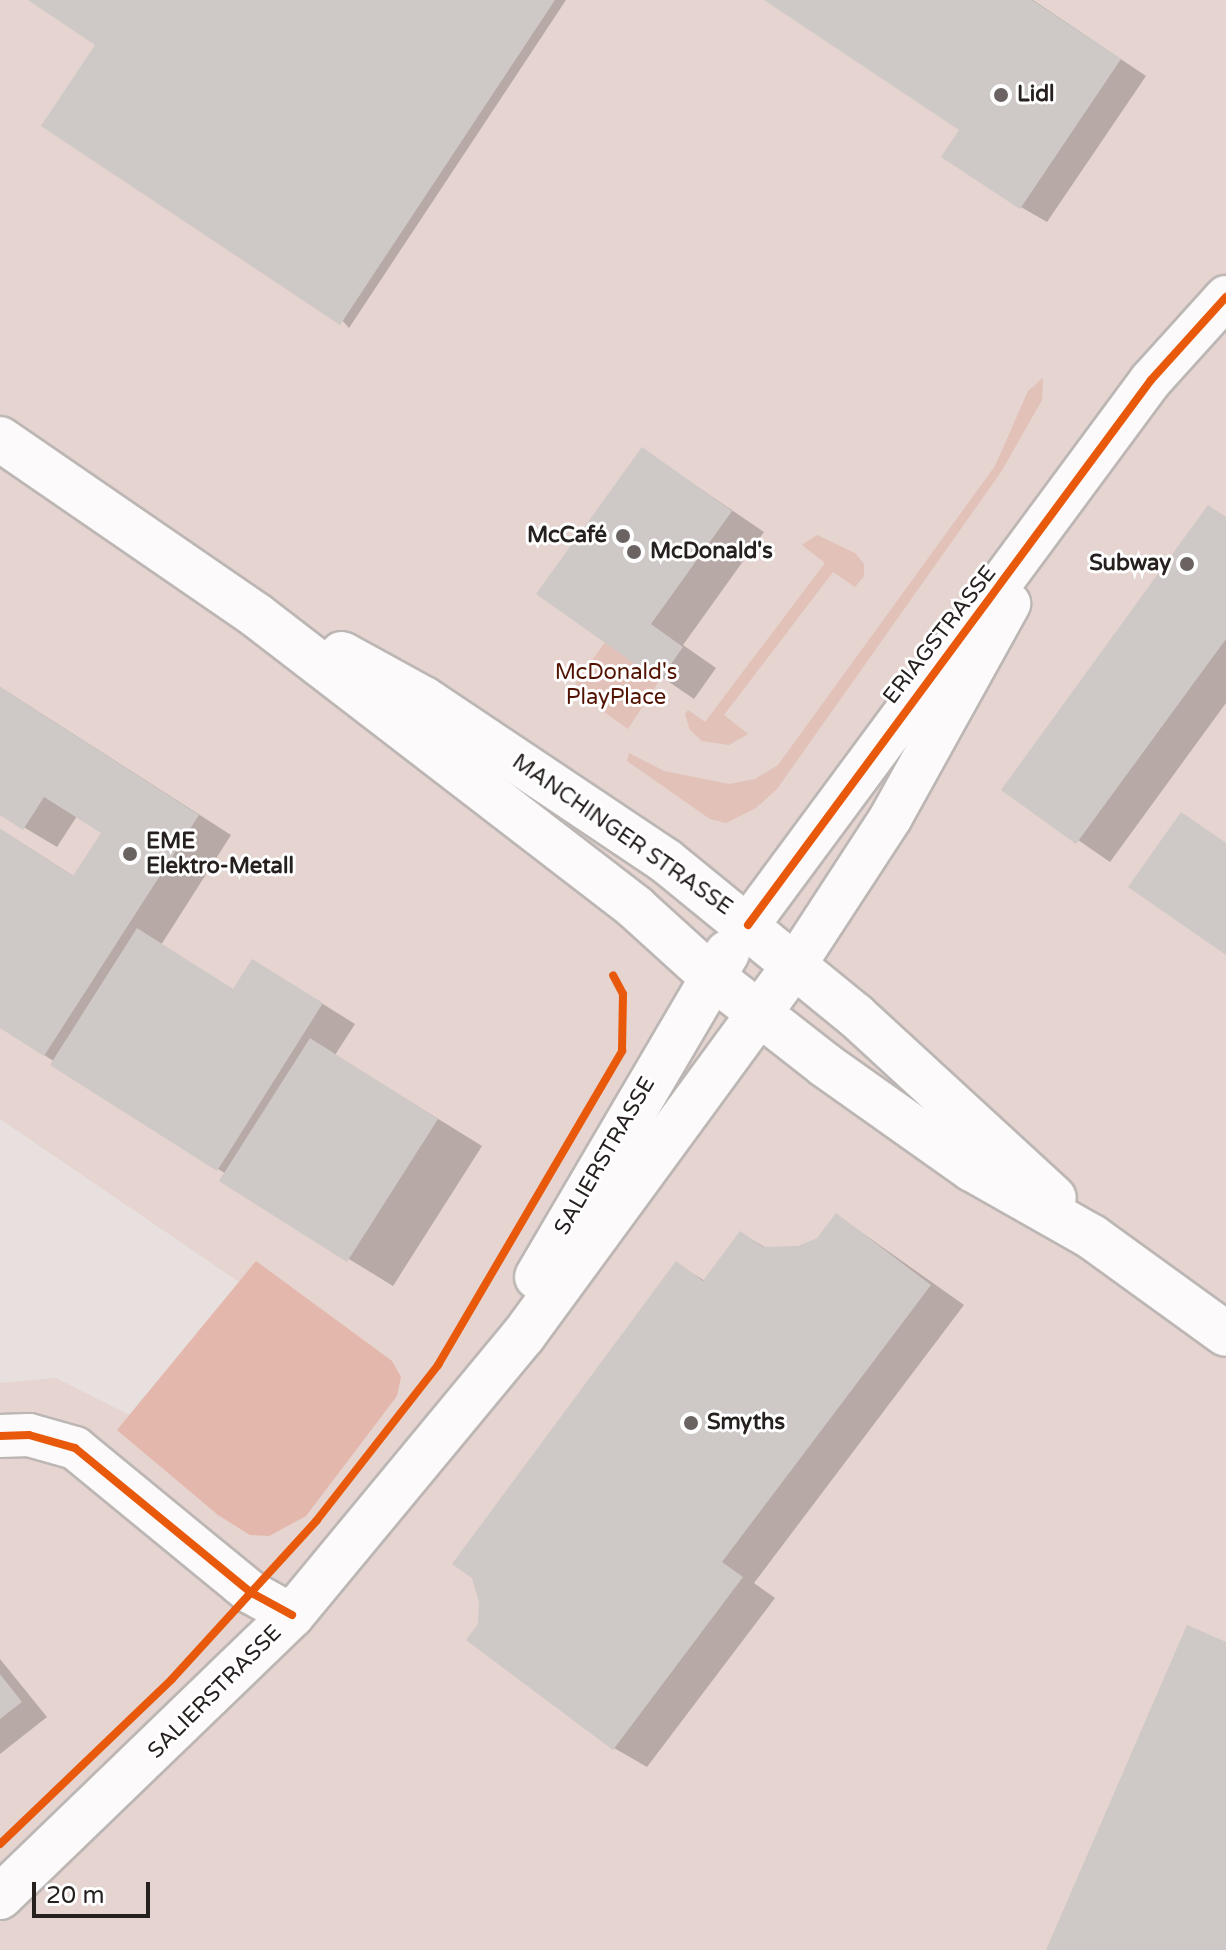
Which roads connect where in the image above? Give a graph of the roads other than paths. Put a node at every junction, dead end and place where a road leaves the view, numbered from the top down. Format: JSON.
{"nodes":[{"id":1,"x":1226,"y":297,"type":"edge"},
{"id":2,"x":0,"y":439,"type":"edge"},
{"id":3,"x":1042,"y":534,"type":"junction"},
{"id":4,"x":256,"y":615,"type":"junction"},
{"id":5,"x":748,"y":925,"type":"junction"},
{"id":6,"x":796,"y":963,"type":"junction"},
{"id":7,"x":710,"y":975,"type":"junction"},
{"id":8,"x":760,"y":1015,"type":"junction"},
{"id":9,"x":1092,"y":1237,"type":"junction"},
{"id":10,"x":1226,"y":1334,"type":"edge"},
{"id":11,"x":471,"y":1394,"type":"junction"},
{"id":12,"x":0,"y":1436,"type":"edge"},
{"id":13,"x":292,"y":1615,"type":"junction"},
{"id":14,"x":0,"y":1897,"type":"edge"}],
"edges":[{"from":1,"to":3,"type":"street","name":"ERIAGSTRASSE"},
{"from":2,"to":4,"type":"main road","name":"MANCHINGER STRASSE"},
{"from":3,"to":5,"type":"street","name":"ERIAGSTRASSE"},
{"from":3,"to":6,"type":"street","name":"ERIAGSTRASSE"},
{"from":4,"to":5,"type":"main road","name":"MANCHINGER STRASSE"},
{"from":4,"to":7,"type":"main road","name":"MANCHINGER STRASSE"},
{"from":5,"to":6,"type":"main road","name":"MANCHINGER STRASSE"},
{"from":5,"to":7,"type":"main road","name":"SALIERSTRASSE"},
{"from":6,"to":8,"type":"main road","name":"ERIAGSTRASSE"},
{"from":6,"to":9,"type":"main road","name":"MANCHINGER STRASSE"},
{"from":7,"to":8,"type":"main road","name":"MANCHINGER STRASSE"},
{"from":7,"to":11,"type":"main road","name":"SALIERSTRASSE"},
{"from":8,"to":9,"type":"main road","name":"MANCHINGER STRASSE"},
{"from":8,"to":11,"type":"main road","name":"SALIERSTRASSE"},
{"from":9,"to":10,"type":"main road","name":"MANCHINGER STRASSE"},
{"from":11,"to":13,"type":"main road","name":"SALIERSTRASSE"},
{"from":12,"to":13,"type":"street"},
{"from":13,"to":14,"type":"main road","name":"SALIERSTRASSE"}]}
